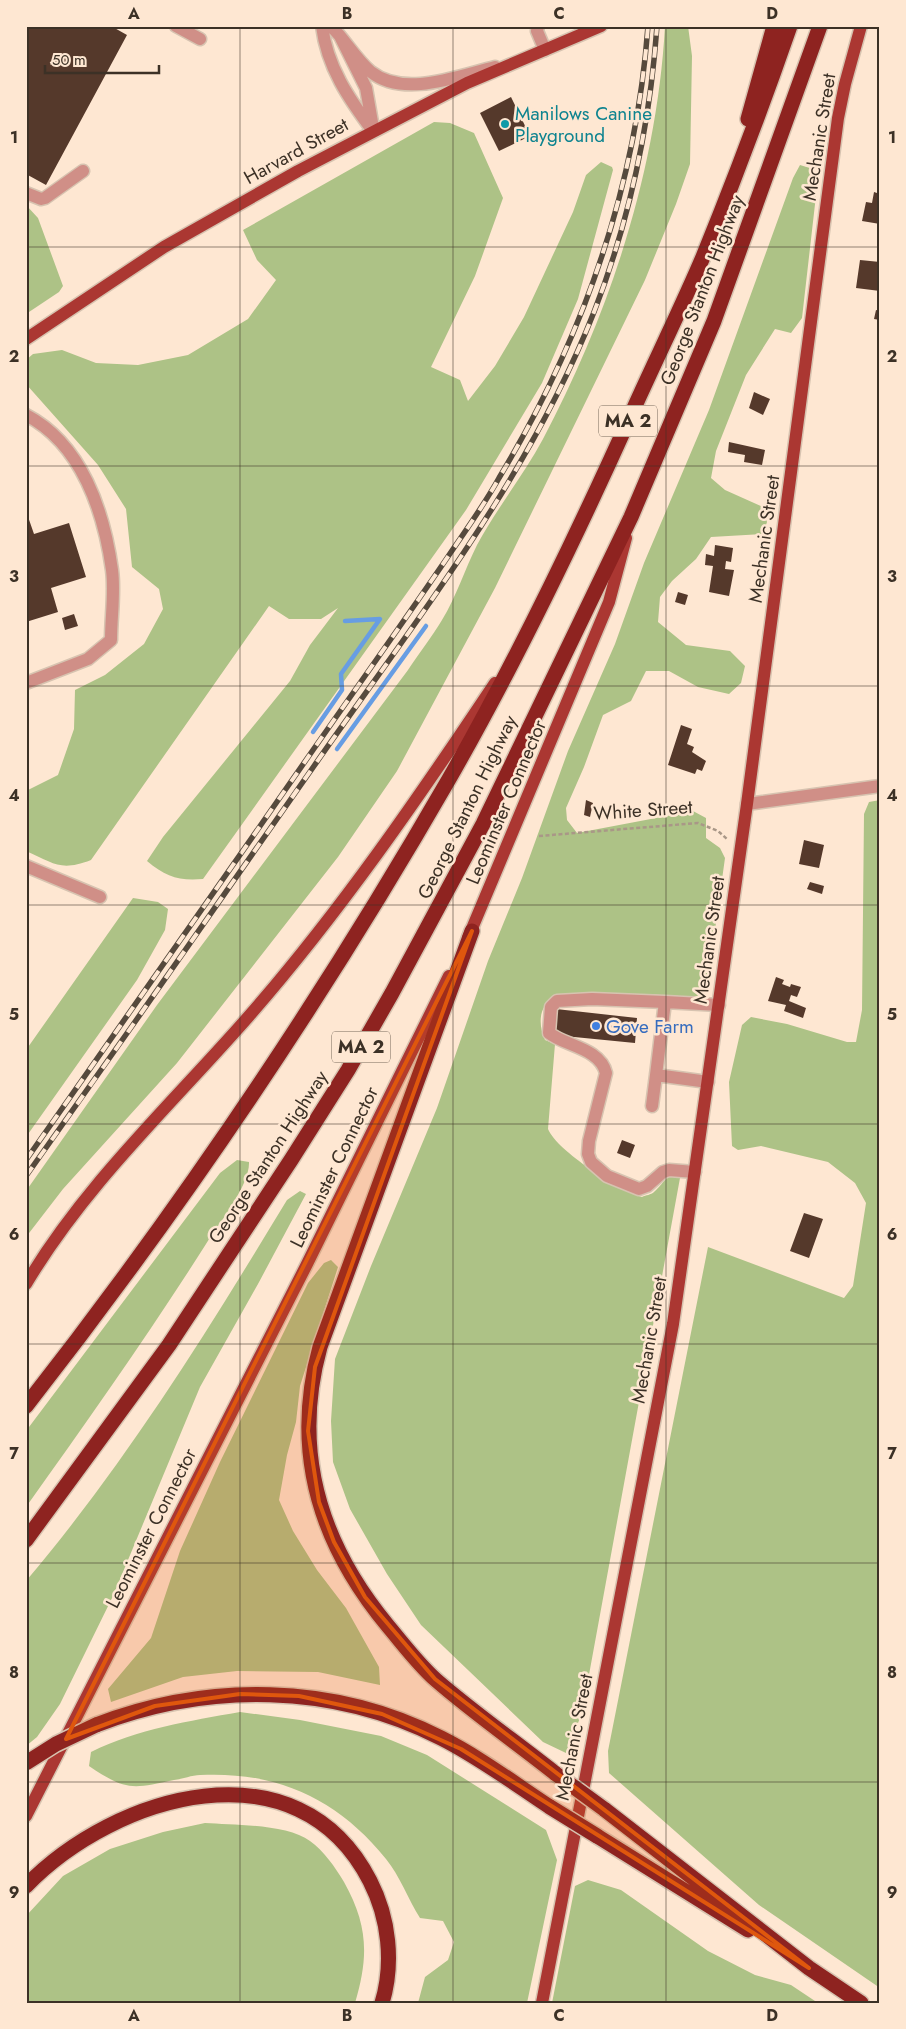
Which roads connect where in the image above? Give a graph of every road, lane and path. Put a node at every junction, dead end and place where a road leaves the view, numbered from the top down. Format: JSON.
{"nodes":[{"id":1,"x":176,"y":26,"type":"edge"},
{"id":2,"x":322,"y":26,"type":"edge"},
{"id":3,"x":332,"y":26,"type":"edge"},
{"id":4,"x":538,"y":26,"type":"edge"},
{"id":5,"x":601,"y":26,"type":"edge"},
{"id":6,"x":774,"y":26,"type":"edge"},
{"id":7,"x":790,"y":26,"type":"edge"},
{"id":8,"x":820,"y":26,"type":"edge"},
{"id":9,"x":861,"y":26,"type":"edge"},
{"id":10,"x":340,"y":36,"type":"junction"},
{"id":11,"x":200,"y":39,"type":"dead end"},
{"id":12,"x":545,"y":50,"type":"junction"},
{"id":13,"x":508,"y":64,"type":"junction"},
{"id":14,"x":373,"y":131,"type":"junction"},
{"id":15,"x":83,"y":171,"type":"dead end"},
{"id":16,"x":728,"y":192,"type":"junction"},
{"id":17,"x":26,"y":193,"type":"edge"},
{"id":18,"x":26,"y":339,"type":"edge"},
{"id":19,"x":26,"y":415,"type":"edge"},
{"id":20,"x":632,"y":517,"type":"junction"},
{"id":21,"x":519,"y":647,"type":"junction"},
{"id":22,"x":26,"y":683,"type":"edge"},
{"id":23,"x":880,"y":786,"type":"edge"},
{"id":24,"x":747,"y":804,"type":"junction"},
{"id":25,"x":539,"y":836,"type":"dead end"},
{"id":26,"x":740,"y":850,"type":"junction"},
{"id":27,"x":26,"y":866,"type":"edge"},
{"id":28,"x":100,"y":897,"type":"dead end"},
{"id":29,"x":472,"y":931,"type":"junction"},
{"id":30,"x":665,"y":1002,"type":"junction"},
{"id":31,"x":719,"y":1005,"type":"junction"},
{"id":32,"x":656,"y":1075,"type":"junction"},
{"id":33,"x":708,"y":1082,"type":"junction"},
{"id":34,"x":652,"y":1106,"type":"dead end"},
{"id":35,"x":695,"y":1172,"type":"junction"},
{"id":36,"x":26,"y":1284,"type":"edge"},
{"id":37,"x":26,"y":1406,"type":"edge"},
{"id":38,"x":26,"y":1540,"type":"edge"},
{"id":39,"x":26,"y":1763,"type":"edge"},
{"id":40,"x":26,"y":1816,"type":"edge"},
{"id":41,"x":26,"y":1886,"type":"edge"},
{"id":42,"x":809,"y":1968,"type":"junction"},
{"id":43,"x":382,"y":2003,"type":"edge"},
{"id":44,"x":542,"y":2003,"type":"edge"},
{"id":45,"x":861,"y":2003,"type":"edge"}],
"edges":[{"from":1,"to":11,"type":"street"},
{"from":2,"to":14,"type":"street"},
{"from":3,"to":10,"type":"street"},
{"from":4,"to":12,"type":"street"},
{"from":5,"to":12,"type":"main road","name":"Harvard Street"},
{"from":6,"to":16,"type":"highway"},
{"from":7,"to":16,"type":"highway","name":"George Stanton Highway","number":"MA 2"},
{"from":8,"to":20,"type":"highway","name":"George Stanton Highway","number":"MA 2"},
{"from":9,"to":24,"type":"main road","name":"Mechanic Street"},
{"from":10,"to":13,"type":"street"},
{"from":10,"to":14,"type":"street"},
{"from":12,"to":13,"type":"main road","name":"Harvard Street"},
{"from":13,"to":14,"type":"main road","name":"Harvard Street"},
{"from":14,"to":18,"type":"main road","name":"Harvard Street"},
{"from":15,"to":17,"type":"street"},
{"from":16,"to":21,"type":"highway","name":"George Stanton Highway","number":"MA 2"},
{"from":19,"to":22,"type":"street"},
{"from":20,"to":29,"type":"main road","name":"Leominster Connector"},
{"from":20,"to":38,"type":"highway","name":"George Stanton Highway","number":"MA 2"},
{"from":21,"to":36,"type":"main road"},
{"from":21,"to":37,"type":"highway","name":"George Stanton Highway","number":"MA 2"},
{"from":23,"to":24,"type":"street"},
{"from":24,"to":26,"type":"main road","name":"Mechanic Street"},
{"from":25,"to":26,"type":"path","name":"White Street"},
{"from":26,"to":31,"type":"main road","name":"Mechanic Street"},
{"from":27,"to":28,"type":"street"},
{"from":29,"to":40,"type":"main road","name":"Leominster Connector"},
{"from":29,"to":42,"type":"highway","bridge":true},
{"from":30,"to":31,"type":"street"},
{"from":30,"to":32,"type":"street"},
{"from":30,"to":35,"type":"street"},
{"from":31,"to":33,"type":"main road","name":"Mechanic Street"},
{"from":32,"to":33,"type":"street"},
{"from":32,"to":34,"type":"street"},
{"from":33,"to":35,"type":"main road","name":"Mechanic Street"},
{"from":35,"to":44,"type":"main road","name":"Mechanic Street"},
{"from":39,"to":42,"type":"highway","bridge":true},
{"from":41,"to":43,"type":"highway"},
{"from":42,"to":45,"type":"highway"}]}
